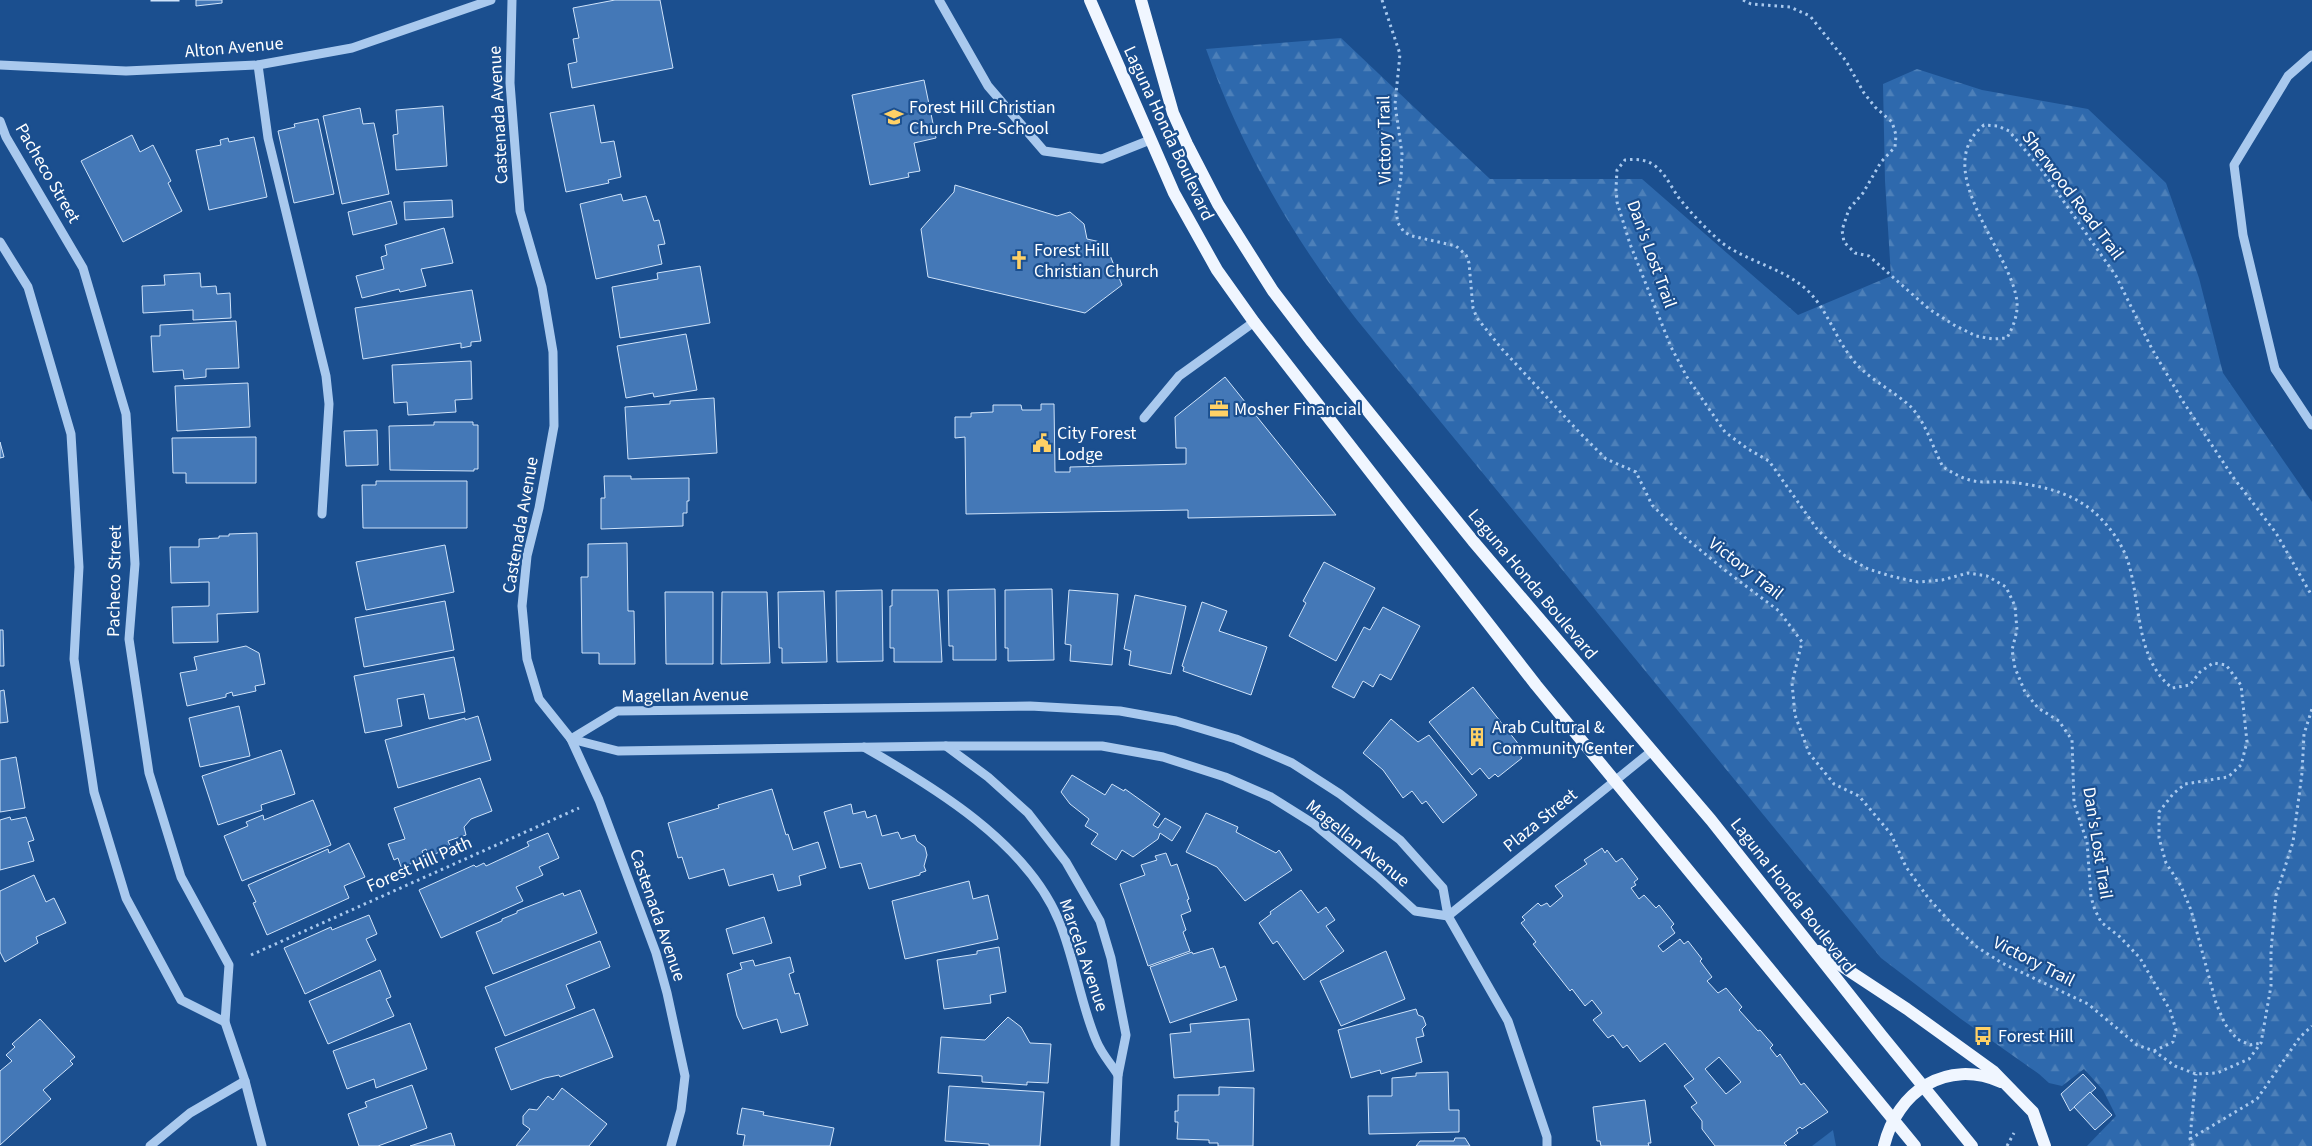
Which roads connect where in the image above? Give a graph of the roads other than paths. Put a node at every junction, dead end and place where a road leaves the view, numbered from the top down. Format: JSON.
{"nodes":[{"id":1,"x":491,"y":0,"type":"edge"},
{"id":2,"x":512,"y":0,"type":"edge"},
{"id":3,"x":940,"y":0,"type":"edge"},
{"id":4,"x":1090,"y":0,"type":"edge"},
{"id":5,"x":1141,"y":0,"type":"edge"},
{"id":6,"x":2312,"y":55,"type":"edge"},
{"id":7,"x":0,"y":64,"type":"edge"},
{"id":8,"x":258,"y":65,"type":"junction"},
{"id":9,"x":0,"y":121,"type":"edge"},
{"id":10,"x":1150,"y":140,"type":"junction"},
{"id":11,"x":0,"y":242,"type":"edge"},
{"id":12,"x":1254,"y":322,"type":"junction"},
{"id":13,"x":1144,"y":418,"type":"dead end"},
{"id":14,"x":2312,"y":424,"type":"edge"},
{"id":15,"x":322,"y":514,"type":"dead end"},
{"id":16,"x":571,"y":739,"type":"junction"},
{"id":17,"x":945,"y":746,"type":"junction"},
{"id":18,"x":863,"y":747,"type":"junction"},
{"id":19,"x":1653,"y":750,"type":"junction"},
{"id":20,"x":1614,"y":781,"type":"junction"},
{"id":21,"x":1448,"y":916,"type":"junction"},
{"id":22,"x":1810,"y":946,"type":"junction"},
{"id":23,"x":225,"y":1022,"type":"junction"},
{"id":24,"x":1118,"y":1075,"type":"junction"},
{"id":25,"x":246,"y":1081,"type":"junction"},
{"id":26,"x":1924,"y":1088,"type":"junction"},
{"id":27,"x":2013,"y":1090,"type":"junction"},
{"id":28,"x":1893,"y":1120,"type":"junction"},
{"id":29,"x":150,"y":1146,"type":"edge"},
{"id":30,"x":262,"y":1146,"type":"edge"},
{"id":31,"x":671,"y":1146,"type":"edge"},
{"id":32,"x":1115,"y":1146,"type":"edge"},
{"id":33,"x":1547,"y":1146,"type":"edge"},
{"id":34,"x":1884,"y":1146,"type":"edge"},
{"id":35,"x":1915,"y":1146,"type":"edge"},
{"id":36,"x":1972,"y":1146,"type":"edge"},
{"id":37,"x":2045,"y":1146,"type":"edge"}],
"edges":[{"from":1,"to":8,"type":"street","name":"Alton Avenue"},
{"from":2,"to":16,"type":"street","name":"Castenada Avenue"},
{"from":3,"to":10,"type":"street"},
{"from":4,"to":10,"type":"main road","name":"Laguna Honda Boulevard"},
{"from":5,"to":19,"type":"main road","name":"Laguna Honda Boulevard"},
{"from":6,"to":14,"type":"street"},
{"from":7,"to":8,"type":"street","name":"Alton Avenue"},
{"from":8,"to":15,"type":"street"},
{"from":9,"to":23,"type":"street","name":"Pacheco Street"},
{"from":10,"to":12,"type":"main road","name":"Laguna Honda Boulevard"},
{"from":11,"to":23,"type":"street","name":"Pacheco Street"},
{"from":12,"to":13,"type":"street"},
{"from":12,"to":20,"type":"main road","name":"Laguna Honda Boulevard"},
{"from":16,"to":18,"type":"street","name":"Magellan Avenue"},
{"from":16,"to":21,"type":"street","name":"Magellan Avenue"},
{"from":16,"to":31,"type":"street","name":"Castenada Avenue"},
{"from":17,"to":18,"type":"street","name":"Magellan Avenue"},
{"from":17,"to":21,"type":"street","name":"Magellan Avenue"},
{"from":17,"to":24,"type":"street","name":"Marcela Avenue"},
{"from":18,"to":24,"type":"street","name":"Marcela Avenue"},
{"from":19,"to":20,"type":"street","name":"Plaza Street"},
{"from":19,"to":22,"type":"main road","name":"Laguna Honda Boulevard"},
{"from":20,"to":21,"type":"street","name":"Plaza Street"},
{"from":20,"to":28,"type":"main road","name":"Laguna Honda Boulevard"},
{"from":21,"to":33,"type":"street","name":"Magellan Avenue"},
{"from":22,"to":26,"type":"main road","name":"Laguna Honda Boulevard"},
{"from":22,"to":27,"type":"main road"},
{"from":23,"to":25,"type":"street","name":"Pacheco Street"},
{"from":24,"to":32,"type":"street","name":"Marcela Avenue"},
{"from":25,"to":29,"type":"street"},
{"from":25,"to":30,"type":"street","name":"Pacheco Street"},
{"from":26,"to":27,"type":"main road"},
{"from":26,"to":28,"type":"main road"},
{"from":26,"to":36,"type":"main road","name":"Laguna Honda Boulevard"},
{"from":27,"to":37,"type":"main road"},
{"from":28,"to":34,"type":"main road"},
{"from":28,"to":35,"type":"main road","name":"Laguna Honda Boulevard"}]}
